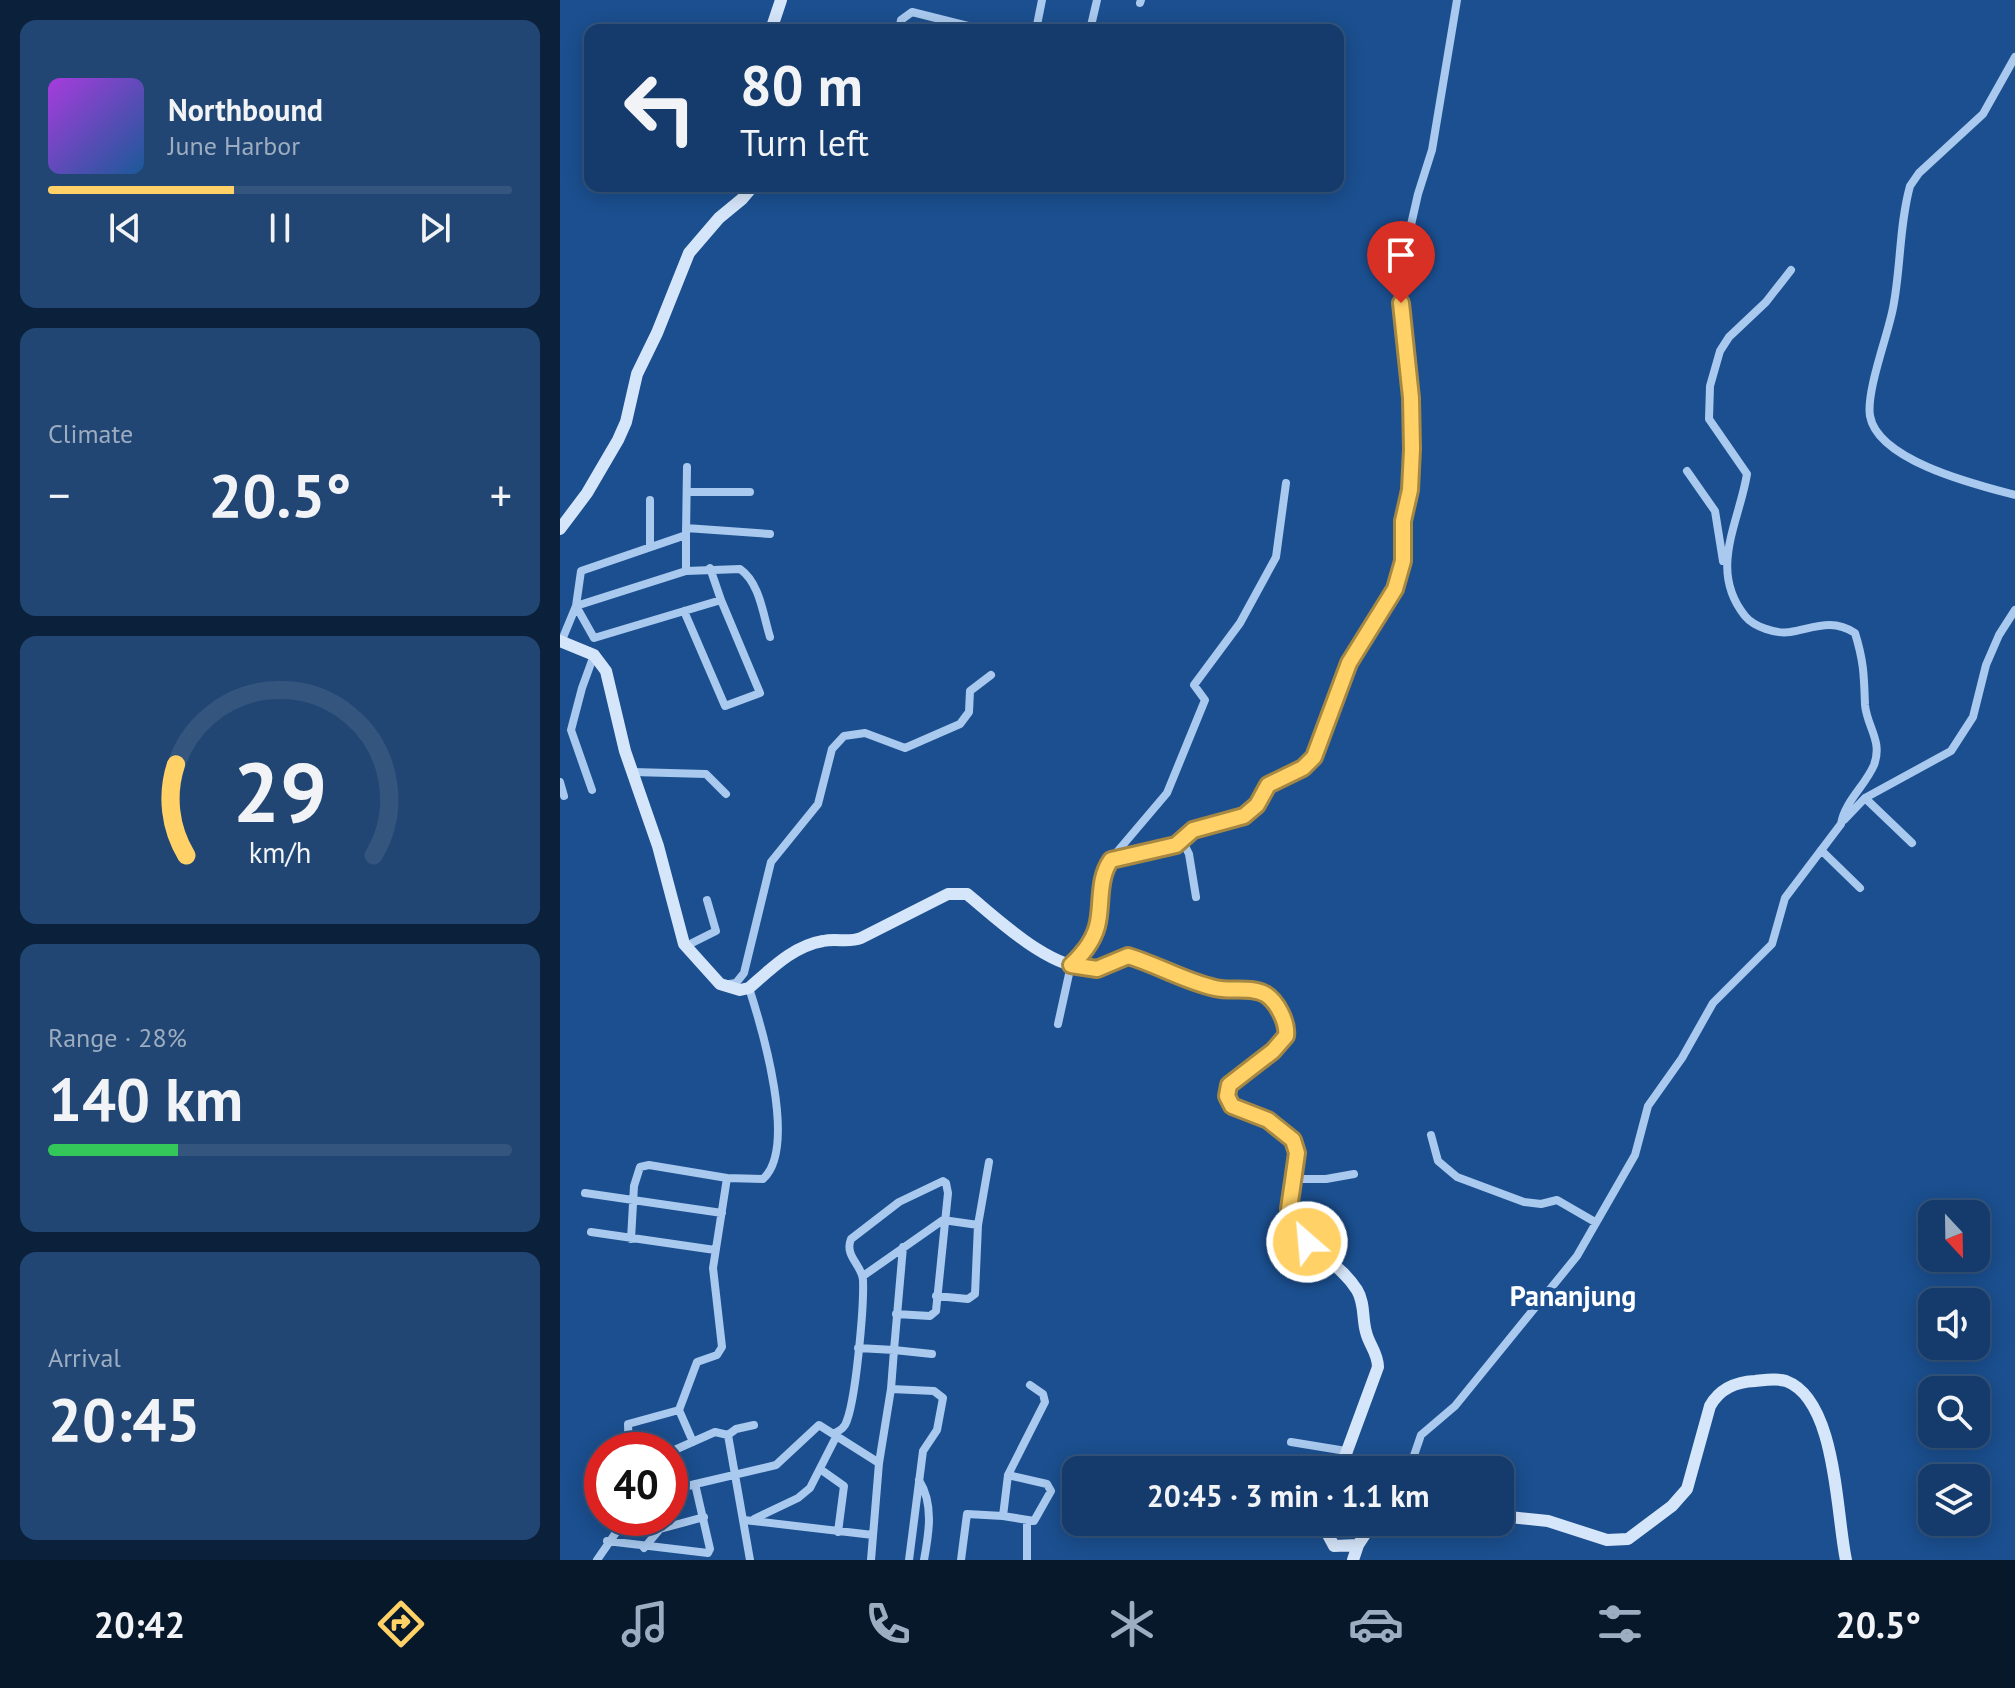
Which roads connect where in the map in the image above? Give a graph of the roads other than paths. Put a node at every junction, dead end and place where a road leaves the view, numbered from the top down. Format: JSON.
{"nodes":[{"id":1,"x":781,"y":0,"type":"edge"},
{"id":2,"x":1042,"y":0,"type":"edge"},
{"id":3,"x":1097,"y":0,"type":"edge"},
{"id":4,"x":1457,"y":0,"type":"edge"},
{"id":5,"x":773,"y":24,"type":"edge"},
{"id":6,"x":900,"y":24,"type":"edge"},
{"id":7,"x":960,"y":24,"type":"edge"},
{"id":8,"x":1037,"y":24,"type":"edge"},
{"id":9,"x":1091,"y":24,"type":"edge"},
{"id":10,"x":2015,"y":57,"type":"edge"},
{"id":11,"x":747,"y":192,"type":"edge"},
{"id":12,"x":1791,"y":270,"type":"dead end"},
{"id":13,"x":687,"y":467,"type":"dead end"},
{"id":14,"x":1687,"y":471,"type":"dead end"},
{"id":15,"x":1286,"y":483,"type":"dead end"},
{"id":16,"x":687,"y":492,"type":"junction"},
{"id":17,"x":750,"y":492,"type":"dead end"},
{"id":18,"x":2015,"y":495,"type":"edge"},
{"id":19,"x":650,"y":500,"type":"dead end"},
{"id":20,"x":560,"y":529,"type":"edge"},
{"id":21,"x":686,"y":532,"type":"junction"},
{"id":22,"x":770,"y":534,"type":"dead end"},
{"id":23,"x":650,"y":546,"type":"junction"},
{"id":24,"x":710,"y":568,"type":"junction"},
{"id":25,"x":1725,"y":570,"type":"junction"},
{"id":26,"x":686,"y":571,"type":"junction"},
{"id":27,"x":721,"y":600,"type":"junction"},
{"id":28,"x":576,"y":606,"type":"junction"},
{"id":29,"x":2015,"y":610,"type":"edge"},
{"id":30,"x":684,"y":611,"type":"junction"},
{"id":31,"x":770,"y":637,"type":"dead end"},
{"id":32,"x":561,"y":640,"type":"edge"},
{"id":33,"x":594,"y":655,"type":"junction"},
{"id":34,"x":991,"y":675,"type":"dead end"},
{"id":35,"x":633,"y":772,"type":"junction"},
{"id":36,"x":560,"y":782,"type":"edge"},
{"id":37,"x":592,"y":790,"type":"dead end"},
{"id":38,"x":726,"y":794,"type":"dead end"},
{"id":39,"x":564,"y":796,"type":"dead end"},
{"id":40,"x":1865,"y":798,"type":"junction"},
{"id":41,"x":1841,"y":824,"type":"junction"},
{"id":42,"x":1183,"y":842,"type":"junction"},
{"id":43,"x":1912,"y":843,"type":"dead end"},
{"id":44,"x":1821,"y":850,"type":"junction"},
{"id":45,"x":1111,"y":860,"type":"junction"},
{"id":46,"x":1860,"y":888,"type":"dead end"},
{"id":47,"x":1196,"y":897,"type":"dead end"},
{"id":48,"x":707,"y":900,"type":"dead end"},
{"id":49,"x":686,"y":946,"type":"junction"},
{"id":50,"x":1071,"y":965,"type":"junction"},
{"id":51,"x":720,"y":984,"type":"junction"},
{"id":52,"x":749,"y":988,"type":"junction"},
{"id":53,"x":1058,"y":1024,"type":"dead end"},
{"id":54,"x":1431,"y":1135,"type":"dead end"},
{"id":55,"x":989,"y":1162,"type":"dead end"},
{"id":56,"x":1354,"y":1174,"type":"dead end"},
{"id":57,"x":727,"y":1178,"type":"junction"},
{"id":58,"x":1295,"y":1179,"type":"junction"},
{"id":59,"x":585,"y":1193,"type":"dead end"},
{"id":60,"x":634,"y":1200,"type":"junction"},
{"id":61,"x":722,"y":1213,"type":"junction"},
{"id":62,"x":943,"y":1220,"type":"junction"},
{"id":63,"x":1595,"y":1222,"type":"junction"},
{"id":64,"x":978,"y":1225,"type":"junction"},
{"id":65,"x":591,"y":1232,"type":"dead end"},
{"id":66,"x":631,"y":1239,"type":"junction"},
{"id":67,"x":903,"y":1247,"type":"junction"},
{"id":68,"x":715,"y":1250,"type":"junction"},
{"id":69,"x":863,"y":1276,"type":"junction"},
{"id":70,"x":936,"y":1296,"type":"junction"},
{"id":71,"x":896,"y":1314,"type":"junction"},
{"id":72,"x":858,"y":1348,"type":"junction"},
{"id":73,"x":894,"y":1350,"type":"junction"},
{"id":74,"x":932,"y":1354,"type":"dead end"},
{"id":75,"x":1030,"y":1385,"type":"dead end"},
{"id":76,"x":891,"y":1389,"type":"junction"},
{"id":77,"x":679,"y":1410,"type":"junction"},
{"id":78,"x":754,"y":1425,"type":"dead end"},
{"id":79,"x":628,"y":1432,"type":"edge"},
{"id":80,"x":836,"y":1434,"type":"junction"},
{"id":81,"x":728,"y":1435,"type":"junction"},
{"id":82,"x":693,"y":1442,"type":"junction"},
{"id":83,"x":1291,"y":1442,"type":"dead end"},
{"id":84,"x":688,"y":1444,"type":"edge"},
{"id":85,"x":1346,"y":1451,"type":"junction"},
{"id":86,"x":1344,"y":1456,"type":"edge"},
{"id":87,"x":1414,"y":1456,"type":"edge"},
{"id":88,"x":879,"y":1463,"type":"junction"},
{"id":89,"x":820,"y":1469,"type":"junction"},
{"id":90,"x":1008,"y":1475,"type":"junction"},
{"id":91,"x":735,"y":1476,"type":"junction"},
{"id":92,"x":919,"y":1479,"type":"junction"},
{"id":93,"x":695,"y":1484,"type":"junction"},
{"id":94,"x":688,"y":1486,"type":"edge"},
{"id":95,"x":1003,"y":1516,"type":"junction"},
{"id":96,"x":704,"y":1517,"type":"junction"},
{"id":97,"x":1514,"y":1517,"type":"edge"},
{"id":98,"x":749,"y":1520,"type":"junction"},
{"id":99,"x":1027,"y":1522,"type":"junction"},
{"id":100,"x":838,"y":1532,"type":"junction"},
{"id":101,"x":873,"y":1535,"type":"junction"},
{"id":102,"x":611,"y":1536,"type":"edge"},
{"id":103,"x":1329,"y":1536,"type":"edge"},
{"id":104,"x":1364,"y":1536,"type":"edge"},
{"id":105,"x":607,"y":1541,"type":"junction"},
{"id":106,"x":1358,"y":1545,"type":"junction"},
{"id":107,"x":644,"y":1548,"type":"junction"},
{"id":108,"x":597,"y":1560,"type":"edge"},
{"id":109,"x":750,"y":1560,"type":"edge"},
{"id":110,"x":760,"y":1560,"type":"edge"},
{"id":111,"x":871,"y":1560,"type":"edge"},
{"id":112,"x":909,"y":1560,"type":"edge"},
{"id":113,"x":924,"y":1560,"type":"edge"},
{"id":114,"x":961,"y":1560,"type":"edge"},
{"id":115,"x":1027,"y":1560,"type":"edge"},
{"id":116,"x":1353,"y":1560,"type":"edge"},
{"id":117,"x":1846,"y":1560,"type":"edge"}],
"edges":[{"from":1,"to":5,"type":"street"},
{"from":2,"to":8,"type":"street"},
{"from":3,"to":9,"type":"street"},
{"from":4,"to":42,"type":"street"},
{"from":6,"to":7,"type":"street"},
{"from":10,"to":18,"type":"street"},
{"from":11,"to":20,"type":"street"},
{"from":12,"to":25,"type":"street"},
{"from":13,"to":16,"type":"street"},
{"from":14,"to":25,"type":"street"},
{"from":15,"to":45,"type":"street"},
{"from":16,"to":17,"type":"street"},
{"from":16,"to":21,"type":"street"},
{"from":19,"to":23,"type":"street"},
{"from":21,"to":22,"type":"street"},
{"from":21,"to":23,"type":"street"},
{"from":21,"to":26,"type":"street"},
{"from":23,"to":28,"type":"street"},
{"from":24,"to":26,"type":"street"},
{"from":24,"to":27,"type":"street"},
{"from":24,"to":31,"type":"street"},
{"from":25,"to":41,"type":"street"},
{"from":26,"to":28,"type":"street"},
{"from":27,"to":30,"type":"street"},
{"from":27,"to":30,"type":"street"},
{"from":28,"to":30,"type":"street"},
{"from":28,"to":32,"type":"street"},
{"from":29,"to":40,"type":"street"},
{"from":32,"to":33,"type":"street"},
{"from":33,"to":35,"type":"street"},
{"from":33,"to":37,"type":"street"},
{"from":34,"to":51,"type":"street"},
{"from":35,"to":38,"type":"street"},
{"from":35,"to":49,"type":"street"},
{"from":36,"to":39,"type":"street"},
{"from":40,"to":41,"type":"street"},
{"from":40,"to":43,"type":"street"},
{"from":41,"to":44,"type":"street"},
{"from":42,"to":45,"type":"street"},
{"from":42,"to":47,"type":"street"},
{"from":44,"to":46,"type":"street"},
{"from":44,"to":63,"type":"street"},
{"from":45,"to":50,"type":"street"},
{"from":48,"to":49,"type":"street"},
{"from":49,"to":51,"type":"street"},
{"from":50,"to":52,"type":"street"},
{"from":50,"to":53,"type":"street"},
{"from":50,"to":58,"type":"street"},
{"from":51,"to":52,"type":"street"},
{"from":52,"to":57,"type":"street"},
{"from":54,"to":63,"type":"street"},
{"from":55,"to":64,"type":"street"},
{"from":56,"to":58,"type":"street"},
{"from":57,"to":60,"type":"street"},
{"from":57,"to":61,"type":"street"},
{"from":58,"to":85,"type":"street"},
{"from":59,"to":60,"type":"street"},
{"from":60,"to":61,"type":"street"},
{"from":60,"to":66,"type":"street"},
{"from":61,"to":68,"type":"street"},
{"from":62,"to":64,"type":"street"},
{"from":62,"to":67,"type":"street"},
{"from":62,"to":69,"type":"street"},
{"from":62,"to":70,"type":"street"},
{"from":63,"to":87,"type":"street"},
{"from":64,"to":70,"type":"street"},
{"from":65,"to":66,"type":"street"},
{"from":66,"to":68,"type":"street"},
{"from":67,"to":69,"type":"street"},
{"from":67,"to":71,"type":"street"},
{"from":68,"to":77,"type":"street"},
{"from":69,"to":72,"type":"street"},
{"from":70,"to":71,"type":"street"},
{"from":71,"to":73,"type":"street"},
{"from":72,"to":73,"type":"street"},
{"from":72,"to":80,"type":"street"},
{"from":73,"to":74,"type":"street"},
{"from":73,"to":76,"type":"street"},
{"from":75,"to":90,"type":"street"},
{"from":76,"to":88,"type":"street"},
{"from":76,"to":92,"type":"street"},
{"from":77,"to":79,"type":"street"},
{"from":77,"to":82,"type":"street"},
{"from":78,"to":81,"type":"street"},
{"from":80,"to":88,"type":"street"},
{"from":80,"to":89,"type":"street"},
{"from":80,"to":91,"type":"street"},
{"from":81,"to":82,"type":"street"},
{"from":81,"to":91,"type":"street"},
{"from":82,"to":84,"type":"street"},
{"from":83,"to":85,"type":"street"},
{"from":85,"to":86,"type":"street"},
{"from":88,"to":101,"type":"street"},
{"from":89,"to":98,"type":"street"},
{"from":89,"to":100,"type":"street"},
{"from":90,"to":95,"type":"street"},
{"from":90,"to":99,"type":"street"},
{"from":91,"to":93,"type":"street"},
{"from":91,"to":98,"type":"street"},
{"from":92,"to":112,"type":"street"},
{"from":92,"to":113,"type":"street"},
{"from":93,"to":94,"type":"street"},
{"from":93,"to":96,"type":"street"},
{"from":95,"to":99,"type":"street"},
{"from":95,"to":114,"type":"street"},
{"from":96,"to":107,"type":"street"},
{"from":96,"to":107,"type":"street"},
{"from":97,"to":117,"type":"street"},
{"from":98,"to":100,"type":"street"},
{"from":98,"to":109,"type":"street"},
{"from":99,"to":115,"type":"street"},
{"from":100,"to":101,"type":"street"},
{"from":101,"to":111,"type":"street"},
{"from":102,"to":105,"type":"street"},
{"from":103,"to":106,"type":"street"},
{"from":104,"to":106,"type":"street"},
{"from":105,"to":107,"type":"street"},
{"from":105,"to":108,"type":"street"},
{"from":106,"to":116,"type":"street"},
{"from":109,"to":110,"type":"street"}]}
